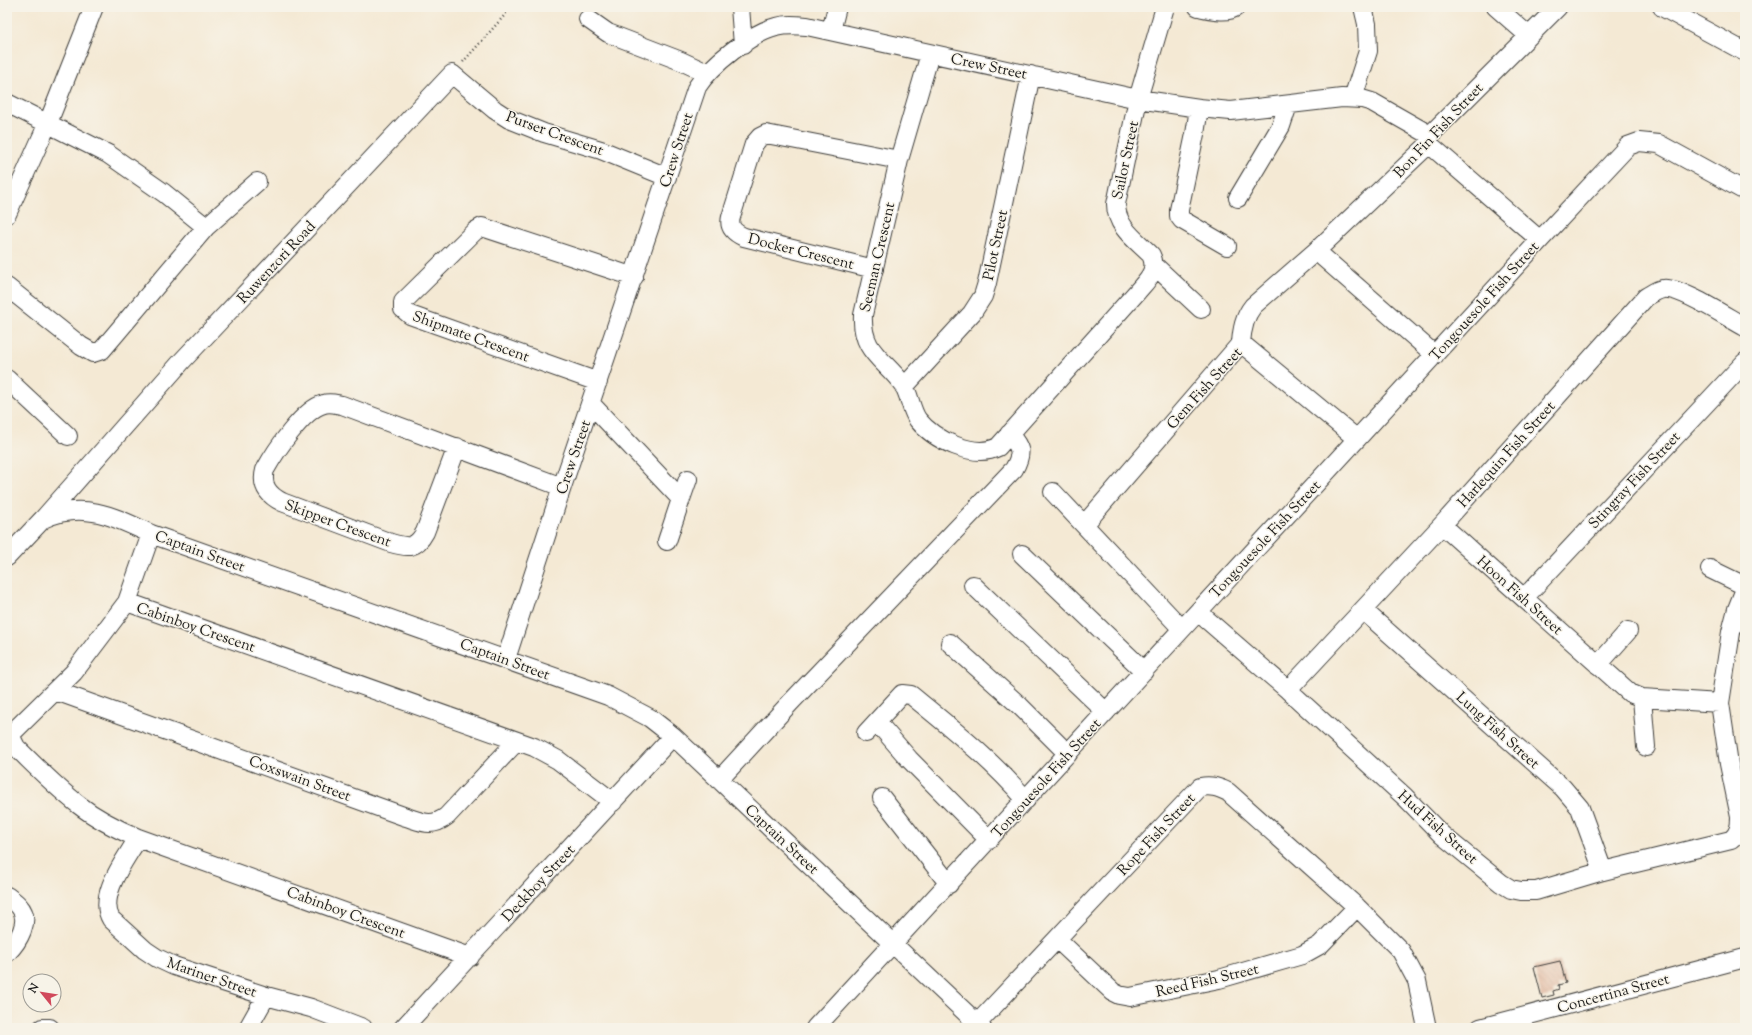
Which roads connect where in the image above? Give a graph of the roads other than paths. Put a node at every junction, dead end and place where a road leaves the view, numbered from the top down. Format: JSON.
{"nodes":[{"id":1,"x":94,"y":7,"type":"edge"},
{"id":2,"x":837,"y":7,"type":"edge"},
{"id":3,"x":1165,"y":7,"type":"edge"},
{"id":4,"x":1198,"y":7,"type":"edge"},
{"id":5,"x":1236,"y":7,"type":"edge"},
{"id":6,"x":1363,"y":7,"type":"edge"},
{"id":7,"x":1496,"y":7,"type":"edge"},
{"id":8,"x":1558,"y":7,"type":"edge"},
{"id":9,"x":738,"y":8,"type":"edge"},
{"id":10,"x":1671,"y":9,"type":"edge"},
{"id":11,"x":588,"y":19,"type":"dead end"},
{"id":12,"x":831,"y":31,"type":"junction"},
{"id":13,"x":1529,"y":36,"type":"junction"},
{"id":14,"x":743,"y":45,"type":"junction"},
{"id":15,"x":1745,"y":52,"type":"edge"},
{"id":16,"x":930,"y":54,"type":"junction"},
{"id":17,"x":707,"y":73,"type":"junction"},
{"id":18,"x":452,"y":74,"type":"joint"},
{"id":19,"x":1031,"y":75,"type":"junction"},
{"id":20,"x":1138,"y":98,"type":"junction"},
{"id":21,"x":1353,"y":98,"type":"junction"},
{"id":22,"x":7,"y":103,"type":"edge"},
{"id":23,"x":1288,"y":105,"type":"junction"},
{"id":24,"x":1199,"y":108,"type":"junction"},
{"id":25,"x":48,"y":123,"type":"junction"},
{"id":26,"x":1429,"y":140,"type":"junction"},
{"id":27,"x":899,"y":160,"type":"junction"},
{"id":28,"x":667,"y":177,"type":"junction"},
{"id":29,"x":257,"y":182,"type":"dead end"},
{"id":30,"x":1745,"y":191,"type":"edge"},
{"id":31,"x":1238,"y":198,"type":"dead end"},
{"id":32,"x":7,"y":214,"type":"edge"},
{"id":33,"x":206,"y":227,"type":"junction"},
{"id":34,"x":1540,"y":240,"type":"junction"},
{"id":35,"x":1227,"y":246,"type":"dead end"},
{"id":36,"x":1316,"y":251,"type":"junction"},
{"id":37,"x":1153,"y":260,"type":"junction"},
{"id":38,"x":874,"y":268,"type":"junction"},
{"id":39,"x":634,"y":277,"type":"junction"},
{"id":40,"x":7,"y":287,"type":"edge"},
{"id":41,"x":1201,"y":309,"type":"dead end"},
{"id":42,"x":1745,"y":327,"type":"edge"},
{"id":43,"x":1241,"y":343,"type":"junction"},
{"id":44,"x":1435,"y":355,"type":"junction"},
{"id":45,"x":1745,"y":362,"type":"edge"},
{"id":46,"x":7,"y":379,"type":"edge"},
{"id":47,"x":598,"y":382,"type":"junction"},
{"id":48,"x":904,"y":387,"type":"junction"},
{"id":49,"x":591,"y":404,"type":"junction"},
{"id":50,"x":1009,"y":434,"type":"junction"},
{"id":51,"x":68,"y":436,"type":"dead end"},
{"id":52,"x":1357,"y":439,"type":"junction"},
{"id":53,"x":457,"y":447,"type":"junction"},
{"id":54,"x":688,"y":479,"type":"dead end"},
{"id":55,"x":562,"y":487,"type":"junction"},
{"id":56,"x":1053,"y":492,"type":"dead end"},
{"id":57,"x":681,"y":499,"type":"junction"},
{"id":58,"x":43,"y":519,"type":"junction"},
{"id":59,"x":1084,"y":525,"type":"junction"},
{"id":60,"x":1442,"y":525,"type":"junction"},
{"id":61,"x":151,"y":534,"type":"junction"},
{"id":62,"x":667,"y":541,"type":"dead end"},
{"id":63,"x":1022,"y":554,"type":"dead end"},
{"id":64,"x":7,"y":557,"type":"edge"},
{"id":65,"x":1710,"y":569,"type":"dead end"},
{"id":66,"x":973,"y":585,"type":"dead end"},
{"id":67,"x":1745,"y":586,"type":"edge"},
{"id":68,"x":1745,"y":589,"type":"edge"},
{"id":69,"x":1524,"y":598,"type":"junction"},
{"id":70,"x":127,"y":602,"type":"junction"},
{"id":71,"x":1363,"y":610,"type":"junction"},
{"id":72,"x":1198,"y":612,"type":"junction"},
{"id":73,"x":1182,"y":629,"type":"junction"},
{"id":74,"x":1628,"y":631,"type":"dead end"},
{"id":75,"x":950,"y":643,"type":"dead end"},
{"id":76,"x":506,"y":659,"type":"junction"},
{"id":77,"x":1598,"y":665,"type":"junction"},
{"id":78,"x":1144,"y":670,"type":"junction"},
{"id":79,"x":1288,"y":690,"type":"junction"},
{"id":80,"x":56,"y":691,"type":"junction"},
{"id":81,"x":1642,"y":698,"type":"junction"},
{"id":82,"x":1720,"y":703,"type":"junction"},
{"id":83,"x":1106,"y":712,"type":"junction"},
{"id":84,"x":673,"y":736,"type":"junction"},
{"id":85,"x":517,"y":741,"type":"junction"},
{"id":86,"x":1646,"y":747,"type":"dead end"},
{"id":87,"x":1068,"y":754,"type":"junction"},
{"id":88,"x":1737,"y":763,"type":"edge"},
{"id":89,"x":719,"y":780,"type":"junction"},
{"id":90,"x":882,"y":798,"type":"dead end"},
{"id":91,"x":1026,"y":800,"type":"junction"},
{"id":92,"x":614,"y":802,"type":"junction"},
{"id":93,"x":138,"y":838,"type":"junction"},
{"id":94,"x":989,"y":840,"type":"junction"},
{"id":95,"x":1603,"y":871,"type":"junction"},
{"id":96,"x":949,"y":884,"type":"junction"},
{"id":97,"x":7,"y":896,"type":"edge"},
{"id":98,"x":1357,"y":907,"type":"junction"},
{"id":99,"x":1058,"y":940,"type":"junction"},
{"id":100,"x":893,"y":944,"type":"junction"},
{"id":101,"x":7,"y":953,"type":"edge"},
{"id":102,"x":470,"y":957,"type":"junction"},
{"id":103,"x":1745,"y":958,"type":"edge"},
{"id":104,"x":266,"y":996,"type":"junction"},
{"id":105,"x":978,"y":1026,"type":"edge"},
{"id":106,"x":42,"y":1028,"type":"edge"},
{"id":107,"x":50,"y":1028,"type":"edge"},
{"id":108,"x":248,"y":1028,"type":"edge"},
{"id":109,"x":363,"y":1028,"type":"edge"},
{"id":110,"x":403,"y":1028,"type":"edge"},
{"id":111,"x":815,"y":1028,"type":"edge"},
{"id":112,"x":1427,"y":1028,"type":"edge"},
{"id":113,"x":1480,"y":1028,"type":"edge"}],
"edges":[{"from":1,"to":25,"type":"street"},
{"from":2,"to":12,"type":"street"},
{"from":3,"to":20,"type":"street","name":"Sailor Street"},
{"from":4,"to":5,"type":"street"},
{"from":6,"to":21,"type":"street"},
{"from":7,"to":13,"type":"street"},
{"from":8,"to":13,"type":"street","name":"Bon Fin Fish Street"},
{"from":9,"to":14,"type":"street"},
{"from":10,"to":15,"type":"street"},
{"from":11,"to":17,"type":"street"},
{"from":12,"to":14,"type":"street","name":"Crew Street"},
{"from":12,"to":16,"type":"street","name":"Crew Street"},
{"from":13,"to":26,"type":"street","name":"Bon Fin Fish Street"},
{"from":14,"to":17,"type":"street","name":"Crew Street"},
{"from":16,"to":19,"type":"street","name":"Crew Street"},
{"from":16,"to":27,"type":"street","name":"Seeman Crescent"},
{"from":17,"to":28,"type":"street","name":"Crew Street"},
{"from":18,"to":28,"type":"street","name":"Purser Crescent"},
{"from":18,"to":58,"type":"street","name":"Ruwenzori Road"},
{"from":19,"to":20,"type":"street","name":"Crew Street"},
{"from":19,"to":48,"type":"street","name":"Pilot Street"},
{"from":20,"to":24,"type":"street","name":"Crew Street"},
{"from":20,"to":37,"type":"street","name":"Sailor Street"},
{"from":21,"to":23,"type":"street","name":"Crew Street"},
{"from":21,"to":26,"type":"street","name":"Crew Street"},
{"from":22,"to":25,"type":"street"},
{"from":23,"to":24,"type":"street","name":"Crew Street"},
{"from":23,"to":31,"type":"street"},
{"from":24,"to":35,"type":"street"},
{"from":25,"to":32,"type":"street"},
{"from":25,"to":33,"type":"street"},
{"from":26,"to":34,"type":"street","name":"Crew Street"},
{"from":26,"to":36,"type":"street","name":"Bon Fin Fish Street"},
{"from":27,"to":38,"type":"street","name":"Seeman Crescent"},
{"from":27,"to":38,"type":"street","name":"Docker Crescent"},
{"from":28,"to":39,"type":"street","name":"Crew Street"},
{"from":29,"to":33,"type":"street"},
{"from":30,"to":34,"type":"street","name":"Tongouesole Fish Street"},
{"from":33,"to":40,"type":"street"},
{"from":34,"to":44,"type":"street","name":"Tongouesole Fish Street"},
{"from":36,"to":43,"type":"street","name":"Bon Fin Fish Street"},
{"from":36,"to":44,"type":"street"},
{"from":37,"to":41,"type":"street","name":"Sailor Street"},
{"from":37,"to":50,"type":"street","name":"Seeman Crescent"},
{"from":38,"to":48,"type":"street","name":"Seeman Crescent"},
{"from":39,"to":47,"type":"street","name":"Crew Street"},
{"from":39,"to":47,"type":"street","name":"Shipmate Crescent"},
{"from":42,"to":60,"type":"street","name":"Harlequin Fish Street"},
{"from":43,"to":52,"type":"street","name":"Gem Fish Street"},
{"from":43,"to":59,"type":"street","name":"Gem Fish Street"},
{"from":44,"to":52,"type":"street","name":"Tongouesole Fish Street"},
{"from":45,"to":69,"type":"street","name":"Stingray Fish Street"},
{"from":46,"to":51,"type":"street"},
{"from":47,"to":49,"type":"street","name":"Crew Street"},
{"from":48,"to":50,"type":"street","name":"Seeman Crescent"},
{"from":49,"to":55,"type":"street","name":"Crew Street"},
{"from":49,"to":57,"type":"street"},
{"from":50,"to":89,"type":"street"},
{"from":52,"to":72,"type":"street","name":"Tongouesole Fish Street"},
{"from":53,"to":53,"type":"street","name":"Skipper Crescent"},
{"from":53,"to":55,"type":"street","name":"Skipper Crescent"},
{"from":54,"to":57,"type":"street"},
{"from":55,"to":76,"type":"street","name":"Crew Street"},
{"from":56,"to":59,"type":"street"},
{"from":57,"to":62,"type":"street"},
{"from":58,"to":61,"type":"street","name":"Captain Street"},
{"from":58,"to":64,"type":"street","name":"Ruwenzori Road"},
{"from":59,"to":73,"type":"street"},
{"from":60,"to":69,"type":"street","name":"Hoon Fish Street"},
{"from":60,"to":71,"type":"street","name":"Harlequin Fish Street"},
{"from":61,"to":70,"type":"street"},
{"from":61,"to":76,"type":"street","name":"Captain Street"},
{"from":63,"to":78,"type":"street"},
{"from":65,"to":67,"type":"street"},
{"from":66,"to":83,"type":"street"},
{"from":68,"to":82,"type":"street"},
{"from":69,"to":77,"type":"street","name":"Hoon Fish Street"},
{"from":70,"to":80,"type":"street","name":"Cabinboy Crescent"},
{"from":70,"to":85,"type":"street","name":"Cabinboy Crescent"},
{"from":71,"to":79,"type":"street","name":"Harlequin Fish Street"},
{"from":71,"to":95,"type":"street","name":"Lung Fish Street"},
{"from":72,"to":73,"type":"street","name":"Tongouesole Fish Street"},
{"from":72,"to":79,"type":"street","name":"Hud Fish Street"},
{"from":73,"to":78,"type":"street","name":"Tongouesole Fish Street"},
{"from":74,"to":77,"type":"street"},
{"from":75,"to":87,"type":"street"},
{"from":76,"to":84,"type":"street","name":"Captain Street"},
{"from":77,"to":81,"type":"street","name":"Hoon Fish Street"},
{"from":78,"to":83,"type":"street","name":"Tongouesole Fish Street"},
{"from":79,"to":95,"type":"street","name":"Hud Fish Street"},
{"from":80,"to":85,"type":"street","name":"Coxswain Street"},
{"from":80,"to":93,"type":"street","name":"Cabinboy Crescent"},
{"from":81,"to":82,"type":"street","name":"Hoon Fish Street"},
{"from":81,"to":86,"type":"street"},
{"from":82,"to":88,"type":"street"},
{"from":83,"to":87,"type":"street","name":"Tongouesole Fish Street"},
{"from":84,"to":89,"type":"street","name":"Captain Street"},
{"from":84,"to":92,"type":"street","name":"Deckboy Street"},
{"from":85,"to":92,"type":"street","name":"Cabinboy Crescent"},
{"from":87,"to":91,"type":"street","name":"Tongouesole Fish Street"},
{"from":88,"to":95,"type":"street","name":"Hud Fish Street"},
{"from":89,"to":100,"type":"street","name":"Captain Street"},
{"from":90,"to":96,"type":"street"},
{"from":91,"to":94,"type":"street","name":"Tongouesole Fish Street"},
{"from":91,"to":94,"type":"street"},
{"from":92,"to":102,"type":"street","name":"Deckboy Street"},
{"from":93,"to":102,"type":"street","name":"Cabinboy Crescent"},
{"from":93,"to":104,"type":"street","name":"Mariner Street"},
{"from":94,"to":96,"type":"street","name":"Tongouesole Fish Street"},
{"from":96,"to":100,"type":"street","name":"Tongouesole Fish Street"},
{"from":97,"to":101,"type":"street"},
{"from":98,"to":99,"type":"street","name":"Reed Fish Street"},
{"from":98,"to":99,"type":"street","name":"Rope Fish Street"},
{"from":98,"to":112,"type":"street","name":"Rope Fish Street"},
{"from":99,"to":105,"type":"street","name":"Rope Fish Street"},
{"from":100,"to":105,"type":"street"},
{"from":100,"to":111,"type":"street","name":"Tongouesole Fish Street"},
{"from":102,"to":110,"type":"street","name":"Deckboy Street"},
{"from":103,"to":113,"type":"street","name":"Concertina Street"},
{"from":104,"to":108,"type":"street"},
{"from":104,"to":109,"type":"street","name":"Mariner Street"},
{"from":106,"to":107,"type":"street"}]}
